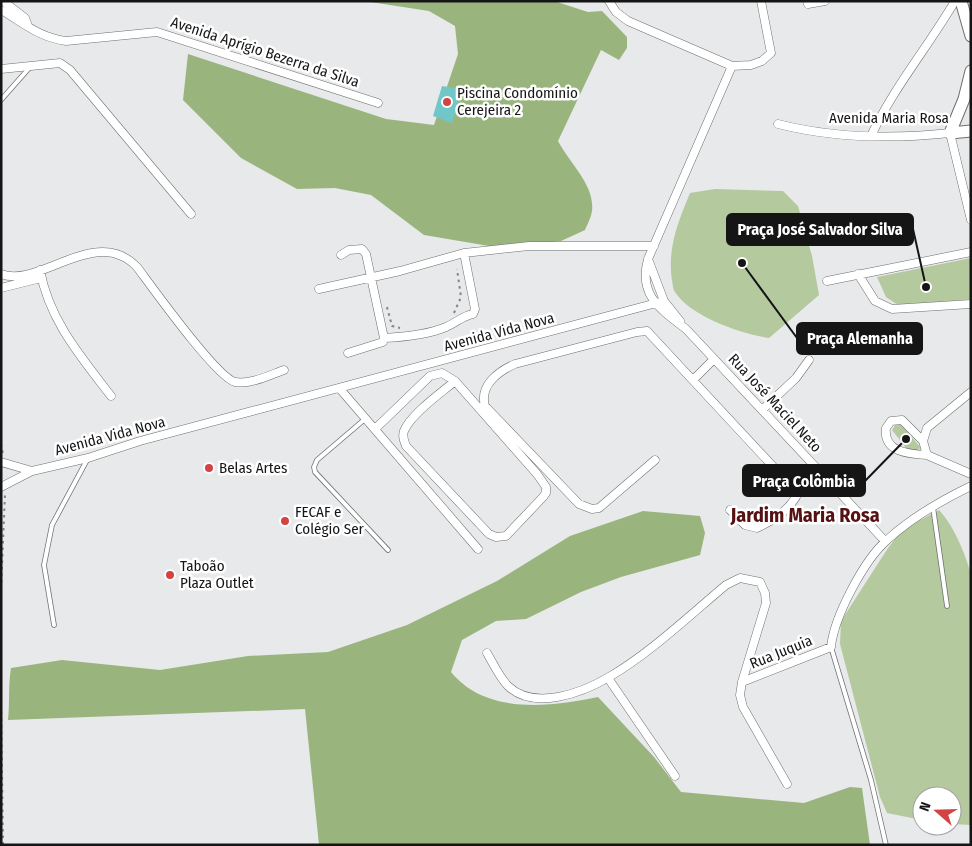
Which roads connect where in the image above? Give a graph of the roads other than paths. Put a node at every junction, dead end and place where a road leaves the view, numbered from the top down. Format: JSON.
{"nodes":[{"id":1,"x":3,"y":1,"type":"edge"},
{"id":2,"x":609,"y":1,"type":"edge"},
{"id":3,"x":825,"y":1,"type":"edge"},
{"id":4,"x":955,"y":1,"type":"edge"},
{"id":5,"x":961,"y":1,"type":"edge"},
{"id":6,"x":761,"y":4,"type":"edge"},
{"id":7,"x":808,"y":4,"type":"dead end"},
{"id":8,"x":1,"y":10,"type":"edge"},
{"id":9,"x":28,"y":26,"type":"junction"},
{"id":10,"x":971,"y":36,"type":"edge"},
{"id":11,"x":31,"y":66,"type":"junction"},
{"id":12,"x":732,"y":66,"type":"junction"},
{"id":13,"x":1,"y":69,"type":"edge"},
{"id":14,"x":971,"y":71,"type":"edge"},
{"id":15,"x":1,"y":100,"type":"edge"},
{"id":16,"x":378,"y":103,"type":"dead end"},
{"id":17,"x":778,"y":124,"type":"dead end"},
{"id":18,"x":971,"y":131,"type":"edge"},
{"id":19,"x":950,"y":133,"type":"junction"},
{"id":20,"x":872,"y":136,"type":"junction"},
{"id":21,"x":191,"y":214,"type":"dead end"},
{"id":22,"x":971,"y":220,"type":"edge"},
{"id":23,"x":654,"y":246,"type":"junction"},
{"id":24,"x":971,"y":252,"type":"edge"},
{"id":25,"x":464,"y":253,"type":"junction"},
{"id":26,"x":341,"y":255,"type":"dead end"},
{"id":27,"x":648,"y":259,"type":"junction"},
{"id":28,"x":1,"y":274,"type":"edge"},
{"id":29,"x":40,"y":274,"type":"junction"},
{"id":30,"x":858,"y":274,"type":"junction"},
{"id":31,"x":371,"y":277,"type":"junction"},
{"id":32,"x":827,"y":281,"type":"dead end"},
{"id":33,"x":1,"y":288,"type":"edge"},
{"id":34,"x":319,"y":289,"type":"dead end"},
{"id":35,"x":664,"y":301,"type":"junction"},
{"id":36,"x":655,"y":304,"type":"junction"},
{"id":37,"x":971,"y":304,"type":"edge"},
{"id":38,"x":686,"y":329,"type":"junction"},
{"id":39,"x":384,"y":338,"type":"junction"},
{"id":40,"x":348,"y":353,"type":"dead end"},
{"id":41,"x":714,"y":358,"type":"junction"},
{"id":42,"x":809,"y":360,"type":"dead end"},
{"id":43,"x":284,"y":370,"type":"dead end"},
{"id":44,"x":693,"y":380,"type":"junction"},
{"id":45,"x":455,"y":381,"type":"junction"},
{"id":46,"x":340,"y":389,"type":"junction"},
{"id":47,"x":971,"y":392,"type":"edge"},
{"id":48,"x":111,"y":396,"type":"dead end"},
{"id":49,"x":762,"y":410,"type":"junction"},
{"id":50,"x":365,"y":419,"type":"junction"},
{"id":51,"x":375,"y":430,"type":"junction"},
{"id":52,"x":923,"y":441,"type":"junction"},
{"id":53,"x":926,"y":455,"type":"junction"},
{"id":54,"x":88,"y":458,"type":"junction"},
{"id":55,"x":655,"y":460,"type":"dead end"},
{"id":56,"x":1,"y":462,"type":"edge"},
{"id":57,"x":32,"y":471,"type":"junction"},
{"id":58,"x":971,"y":474,"type":"edge"},
{"id":59,"x":4,"y":486,"type":"edge"},
{"id":60,"x":971,"y":486,"type":"edge"},
{"id":61,"x":933,"y":507,"type":"junction"},
{"id":62,"x":730,"y":510,"type":"dead end"},
{"id":63,"x":885,"y":540,"type":"junction"},
{"id":64,"x":478,"y":549,"type":"dead end"},
{"id":65,"x":388,"y":550,"type":"dead end"},
{"id":66,"x":947,"y":606,"type":"dead end"},
{"id":67,"x":54,"y":625,"type":"dead end"},
{"id":68,"x":831,"y":647,"type":"junction"},
{"id":69,"x":487,"y":653,"type":"dead end"},
{"id":70,"x":608,"y":678,"type":"junction"},
{"id":71,"x":742,"y":682,"type":"junction"},
{"id":72,"x":675,"y":776,"type":"dead end"},
{"id":73,"x":787,"y":784,"type":"dead end"},
{"id":74,"x":886,"y":845,"type":"edge"}],
"edges":[{"from":1,"to":9,"type":"street","name":"Avenida Aprígio Bezerra da Silva"},
{"from":2,"to":12,"type":"street"},
{"from":3,"to":7,"type":"street"},
{"from":4,"to":20,"type":"street"},
{"from":5,"to":10,"type":"street"},
{"from":6,"to":12,"type":"street"},
{"from":8,"to":9,"type":"street","name":"Avenida Aprígio Bezerra da Silva"},
{"from":9,"to":16,"type":"street","name":"Avenida Aprígio Bezerra da Silva"},
{"from":11,"to":13,"type":"street"},
{"from":11,"to":15,"type":"lane"},
{"from":11,"to":21,"type":"street"},
{"from":12,"to":23,"type":"street","name":"Rua José Maciel Neto"},
{"from":14,"to":19,"type":"street"},
{"from":17,"to":20,"type":"street","name":"Avenida Maria Rosa"},
{"from":18,"to":19,"type":"street","name":"Avenida Maria Rosa"},
{"from":19,"to":20,"type":"street","name":"Avenida Maria Rosa"},
{"from":19,"to":22,"type":"street"},
{"from":23,"to":25,"type":"street"},
{"from":23,"to":27,"type":"street","name":"Rua José Maciel Neto"},
{"from":24,"to":30,"type":"street"},
{"from":25,"to":31,"type":"street"},
{"from":25,"to":39,"type":"street"},
{"from":26,"to":31,"type":"street"},
{"from":27,"to":35,"type":"street","name":"Rua José Maciel Neto"},
{"from":27,"to":36,"type":"street","name":"Rua José Maciel Neto"},
{"from":28,"to":29,"type":"street"},
{"from":29,"to":33,"type":"street"},
{"from":29,"to":43,"type":"street"},
{"from":29,"to":48,"type":"street"},
{"from":30,"to":32,"type":"street"},
{"from":30,"to":37,"type":"street"},
{"from":31,"to":34,"type":"street"},
{"from":31,"to":39,"type":"street"},
{"from":35,"to":36,"type":"street","name":"Avenida Vida Nova"},
{"from":35,"to":38,"type":"street","name":"Rua José Maciel Neto"},
{"from":36,"to":38,"type":"street","name":"Rua José Maciel Neto"},
{"from":36,"to":46,"type":"street","name":"Avenida Vida Nova"},
{"from":38,"to":41,"type":"street","name":"Rua José Maciel Neto"},
{"from":39,"to":40,"type":"street"},
{"from":41,"to":44,"type":"street"},
{"from":41,"to":49,"type":"street","name":"Rua José Maciel Neto"},
{"from":42,"to":49,"type":"street"},
{"from":44,"to":55,"type":"street"},
{"from":44,"to":62,"type":"street"},
{"from":45,"to":45,"type":"street"},
{"from":45,"to":51,"type":"street"},
{"from":46,"to":50,"type":"street"},
{"from":46,"to":54,"type":"street","name":"Avenida Vida Nova"},
{"from":47,"to":52,"type":"street"},
{"from":49,"to":63,"type":"street","name":"Rua José Maciel Neto"},
{"from":50,"to":51,"type":"street"},
{"from":50,"to":65,"type":"lane"},
{"from":51,"to":64,"type":"street"},
{"from":52,"to":53,"type":"street"},
{"from":52,"to":53,"type":"street"},
{"from":53,"to":58,"type":"street"},
{"from":54,"to":57,"type":"street","name":"Avenida Vida Nova"},
{"from":54,"to":67,"type":"lane"},
{"from":56,"to":57,"type":"street","name":"Avenida Vida Nova"},
{"from":57,"to":59,"type":"street","name":"Avenida Vida Nova"},
{"from":60,"to":61,"type":"street"},
{"from":61,"to":63,"type":"street"},
{"from":61,"to":66,"type":"lane"},
{"from":63,"to":68,"type":"street"},
{"from":68,"to":71,"type":"street","name":"Rua Juquia"},
{"from":68,"to":74,"type":"lane"},
{"from":69,"to":70,"type":"street"},
{"from":70,"to":71,"type":"street"},
{"from":70,"to":72,"type":"street"},
{"from":71,"to":73,"type":"street"}]}
